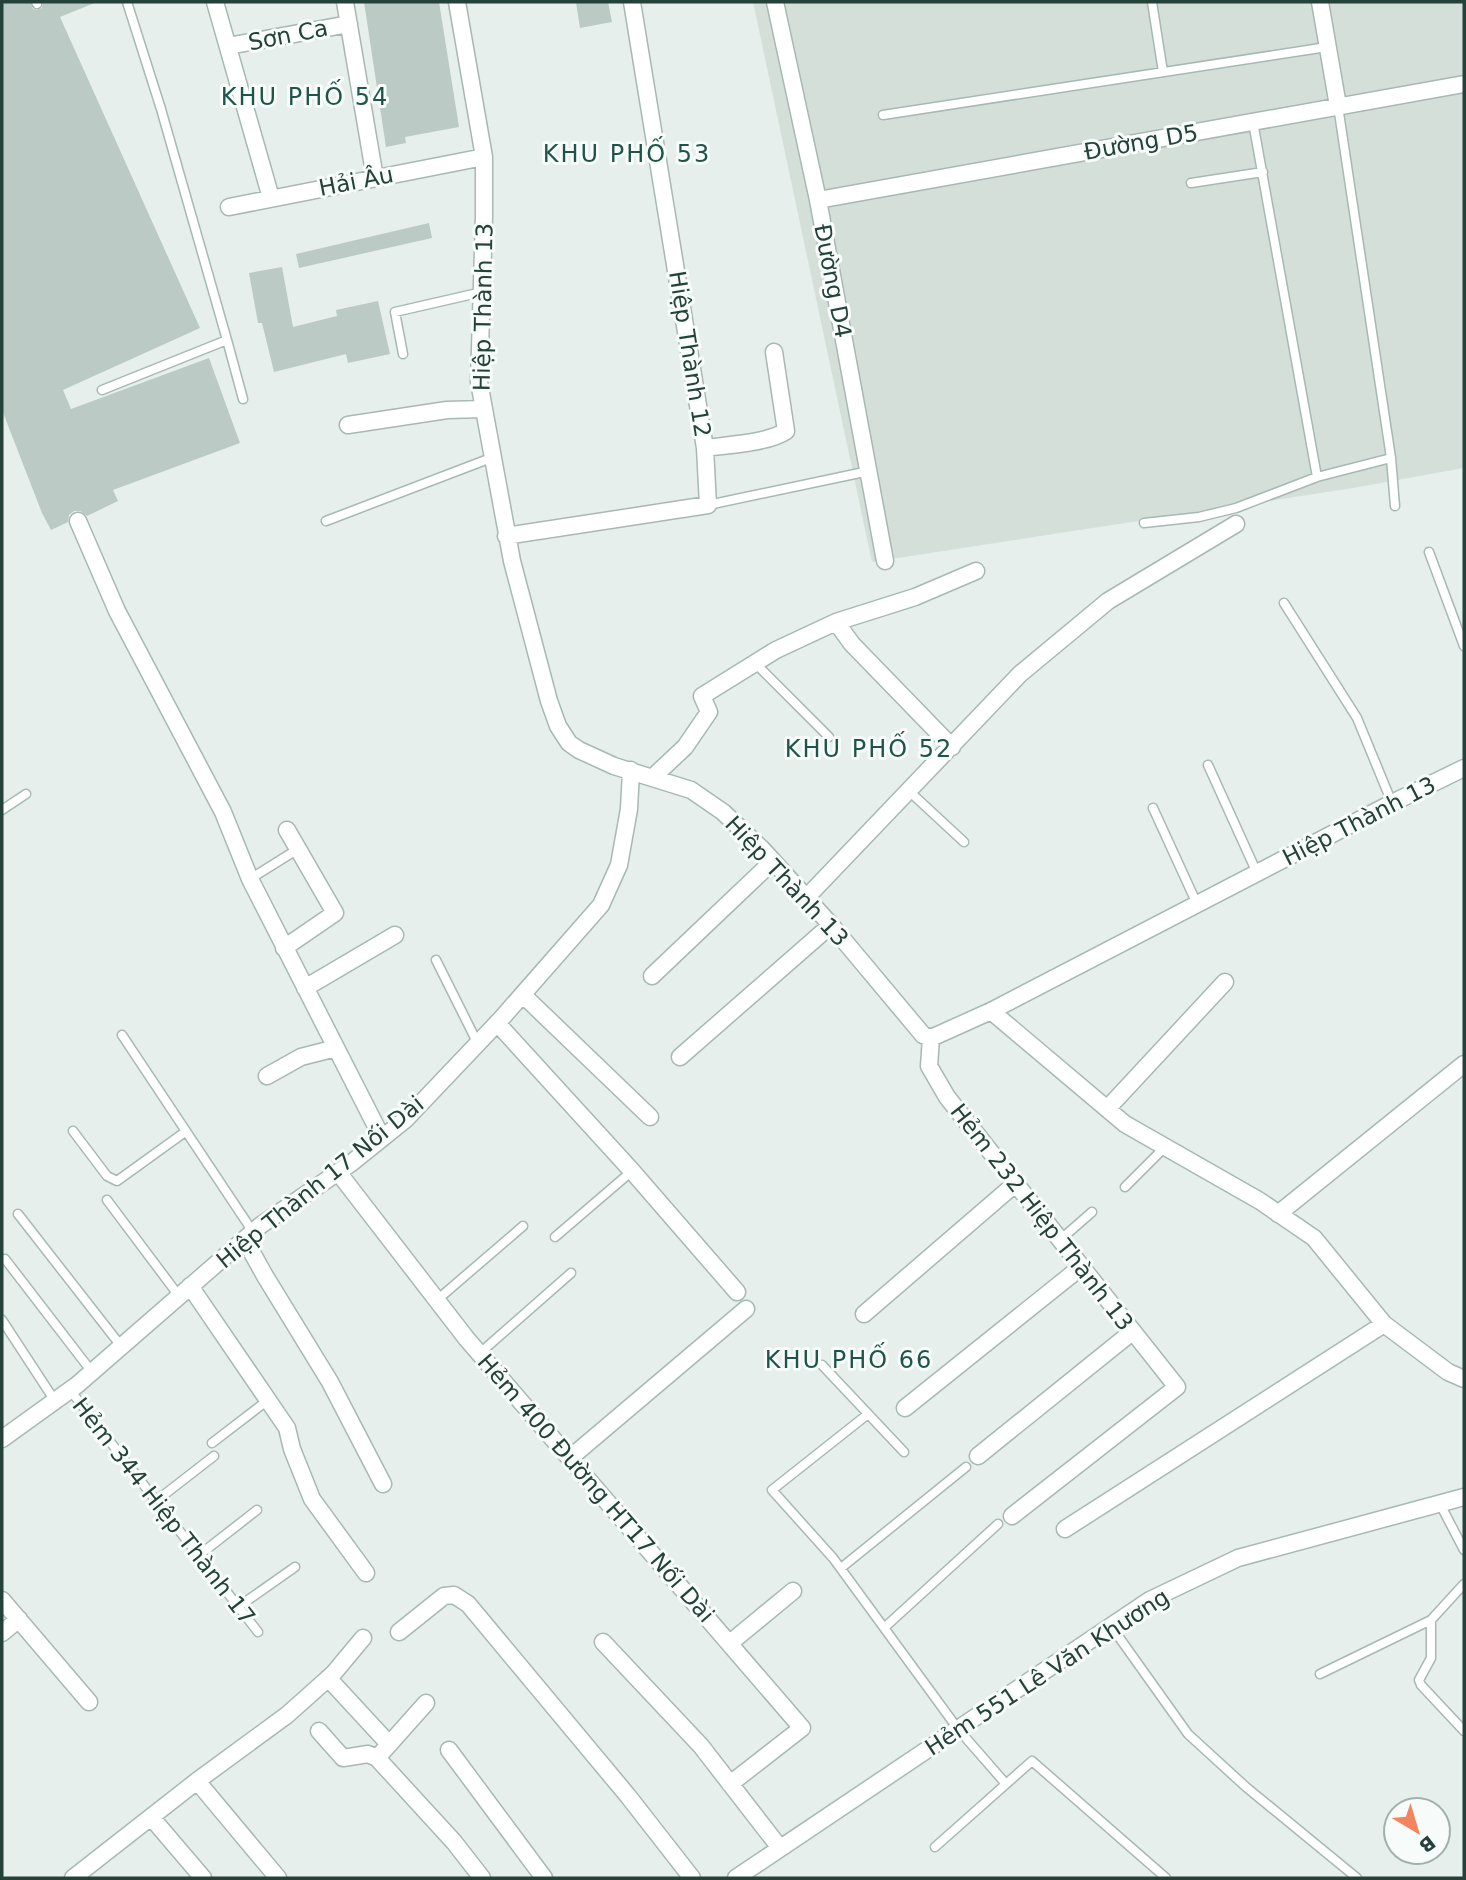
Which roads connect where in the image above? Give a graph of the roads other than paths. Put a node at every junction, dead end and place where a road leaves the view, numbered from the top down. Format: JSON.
{"nodes":[{"id":1,"x":127,"y":2,"type":"edge"},
{"id":2,"x":215,"y":2,"type":"edge"},
{"id":3,"x":345,"y":2,"type":"edge"},
{"id":4,"x":457,"y":2,"type":"edge"},
{"id":5,"x":632,"y":2,"type":"edge"},
{"id":6,"x":775,"y":2,"type":"edge"},
{"id":7,"x":1153,"y":2,"type":"edge"},
{"id":8,"x":1320,"y":2,"type":"edge"},
{"id":9,"x":349,"y":24,"type":"junction"},
{"id":10,"x":228,"y":46,"type":"junction"},
{"id":11,"x":1327,"y":47,"type":"junction"},
{"id":12,"x":1163,"y":72,"type":"junction"},
{"id":13,"x":1464,"y":84,"type":"edge"},
{"id":14,"x":1338,"y":106,"type":"junction"},
{"id":15,"x":883,"y":115,"type":"dead end"},
{"id":16,"x":1253,"y":122,"type":"junction"},
{"id":17,"x":484,"y":157,"type":"junction"},
{"id":18,"x":1263,"y":172,"type":"junction"},
{"id":19,"x":375,"y":178,"type":"junction"},
{"id":20,"x":1191,"y":183,"type":"dead end"},
{"id":21,"x":271,"y":198,"type":"junction"},
{"id":22,"x":818,"y":200,"type":"junction"},
{"id":23,"x":229,"y":206,"type":"dead end"},
{"id":24,"x":482,"y":292,"type":"junction"},
{"id":25,"x":227,"y":340,"type":"junction"},
{"id":26,"x":774,"y":352,"type":"dead end"},
{"id":27,"x":403,"y":354,"type":"dead end"},
{"id":28,"x":102,"y":390,"type":"dead end"},
{"id":29,"x":243,"y":399,"type":"dead end"},
{"id":30,"x":483,"y":409,"type":"junction"},
{"id":31,"x":348,"y":425,"type":"dead end"},
{"id":32,"x":705,"y":448,"type":"junction"},
{"id":33,"x":491,"y":458,"type":"junction"},
{"id":34,"x":1391,"y":458,"type":"junction"},
{"id":35,"x":869,"y":471,"type":"junction"},
{"id":36,"x":1317,"y":477,"type":"junction"},
{"id":37,"x":708,"y":505,"type":"junction"},
{"id":38,"x":1395,"y":506,"type":"dead end"},
{"id":39,"x":78,"y":521,"type":"dead end"},
{"id":40,"x":326,"y":521,"type":"dead end"},
{"id":41,"x":1144,"y":523,"type":"dead end"},
{"id":42,"x":1236,"y":524,"type":"dead end"},
{"id":43,"x":506,"y":536,"type":"junction"},
{"id":44,"x":1429,"y":552,"type":"dead end"},
{"id":45,"x":885,"y":561,"type":"dead end"},
{"id":46,"x":976,"y":571,"type":"dead end"},
{"id":47,"x":1284,"y":603,"type":"dead end"},
{"id":48,"x":836,"y":622,"type":"junction"},
{"id":49,"x":1464,"y":646,"type":"edge"},
{"id":50,"x":755,"y":663,"type":"junction"},
{"id":51,"x":829,"y":737,"type":"dead end"},
{"id":52,"x":952,"y":747,"type":"junction"},
{"id":53,"x":1208,"y":765,"type":"dead end"},
{"id":54,"x":1464,"y":768,"type":"edge"},
{"id":55,"x":631,"y":771,"type":"junction"},
{"id":56,"x":652,"y":778,"type":"junction"},
{"id":57,"x":909,"y":791,"type":"junction"},
{"id":58,"x":26,"y":794,"type":"dead end"},
{"id":59,"x":1392,"y":803,"type":"junction"},
{"id":60,"x":1153,"y":808,"type":"dead end"},
{"id":61,"x":2,"y":810,"type":"edge"},
{"id":62,"x":287,"y":830,"type":"dead end"},
{"id":63,"x":964,"y":842,"type":"dead end"},
{"id":64,"x":298,"y":849,"type":"junction"},
{"id":65,"x":773,"y":861,"type":"junction"},
{"id":66,"x":1257,"y":873,"type":"junction"},
{"id":67,"x":250,"y":879,"type":"junction"},
{"id":68,"x":806,"y":898,"type":"junction"},
{"id":69,"x":1197,"y":904,"type":"junction"},
{"id":70,"x":831,"y":925,"type":"junction"},
{"id":71,"x":394,"y":936,"type":"dead end"},
{"id":72,"x":284,"y":948,"type":"junction"},
{"id":73,"x":436,"y":960,"type":"dead end"},
{"id":74,"x":652,"y":976,"type":"dead end"},
{"id":75,"x":1225,"y":982,"type":"dead end"},
{"id":76,"x":305,"y":988,"type":"junction"},
{"id":77,"x":523,"y":995,"type":"junction"},
{"id":78,"x":991,"y":1011,"type":"junction"},
{"id":79,"x":497,"y":1023,"type":"junction"},
{"id":80,"x":122,"y":1035,"type":"dead end"},
{"id":81,"x":931,"y":1038,"type":"junction"},
{"id":82,"x":478,"y":1044,"type":"junction"},
{"id":83,"x":336,"y":1048,"type":"junction"},
{"id":84,"x":680,"y":1057,"type":"dead end"},
{"id":85,"x":1464,"y":1064,"type":"edge"},
{"id":86,"x":267,"y":1076,"type":"dead end"},
{"id":87,"x":1107,"y":1109,"type":"junction"},
{"id":88,"x":650,"y":1117,"type":"dead end"},
{"id":89,"x":73,"y":1131,"type":"dead end"},
{"id":90,"x":185,"y":1132,"type":"junction"},
{"id":91,"x":382,"y":1138,"type":"junction"},
{"id":92,"x":1164,"y":1147,"type":"junction"},
{"id":93,"x":632,"y":1171,"type":"junction"},
{"id":94,"x":338,"y":1172,"type":"junction"},
{"id":95,"x":1015,"y":1184,"type":"junction"},
{"id":96,"x":1125,"y":1187,"type":"dead end"},
{"id":97,"x":107,"y":1200,"type":"dead end"},
{"id":98,"x":1091,"y":1212,"type":"dead end"},
{"id":99,"x":18,"y":1214,"type":"dead end"},
{"id":100,"x":1278,"y":1214,"type":"junction"},
{"id":101,"x":523,"y":1226,"type":"dead end"},
{"id":102,"x":249,"y":1236,"type":"junction"},
{"id":103,"x":555,"y":1237,"type":"dead end"},
{"id":104,"x":1060,"y":1240,"type":"junction"},
{"id":105,"x":5,"y":1259,"type":"dead end"},
{"id":106,"x":1081,"y":1267,"type":"junction"},
{"id":107,"x":571,"y":1273,"type":"dead end"},
{"id":108,"x":185,"y":1291,"type":"junction"},
{"id":109,"x":737,"y":1292,"type":"dead end"},
{"id":110,"x":437,"y":1300,"type":"junction"},
{"id":111,"x":746,"y":1309,"type":"dead end"},
{"id":112,"x":864,"y":1314,"type":"dead end"},
{"id":113,"x":2,"y":1320,"type":"edge"},
{"id":114,"x":1384,"y":1324,"type":"junction"},
{"id":115,"x":1132,"y":1332,"type":"junction"},
{"id":116,"x":121,"y":1346,"type":"junction"},
{"id":117,"x":480,"y":1353,"type":"junction"},
{"id":118,"x":822,"y":1365,"type":"dead end"},
{"id":119,"x":92,"y":1372,"type":"junction"},
{"id":120,"x":1464,"y":1379,"type":"edge"},
{"id":121,"x":70,"y":1390,"type":"junction"},
{"id":122,"x":268,"y":1400,"type":"junction"},
{"id":123,"x":55,"y":1401,"type":"junction"},
{"id":124,"x":905,"y":1408,"type":"dead end"},
{"id":125,"x":868,"y":1414,"type":"junction"},
{"id":126,"x":2,"y":1439,"type":"edge"},
{"id":127,"x":212,"y":1443,"type":"dead end"},
{"id":128,"x":904,"y":1452,"type":"dead end"},
{"id":129,"x":214,"y":1456,"type":"dead end"},
{"id":130,"x":569,"y":1458,"type":"junction"},
{"id":131,"x":972,"y":1462,"type":"joint"},
{"id":132,"x":383,"y":1484,"type":"dead end"},
{"id":133,"x":1464,"y":1497,"type":"edge"},
{"id":134,"x":156,"y":1501,"type":"junction"},
{"id":135,"x":1440,"y":1504,"type":"junction"},
{"id":136,"x":257,"y":1510,"type":"dead end"},
{"id":137,"x":1005,"y":1520,"type":"joint"},
{"id":138,"x":1065,"y":1529,"type":"dead end"},
{"id":139,"x":1464,"y":1550,"type":"edge"},
{"id":140,"x":198,"y":1556,"type":"junction"},
{"id":141,"x":295,"y":1567,"type":"dead end"},
{"id":142,"x":841,"y":1568,"type":"junction"},
{"id":143,"x":366,"y":1573,"type":"dead end"},
{"id":144,"x":1464,"y":1584,"type":"edge"},
{"id":145,"x":793,"y":1591,"type":"dead end"},
{"id":146,"x":2,"y":1600,"type":"edge"},
{"id":147,"x":238,"y":1607,"type":"junction"},
{"id":148,"x":19,"y":1619,"type":"junction"},
{"id":149,"x":1431,"y":1620,"type":"junction"},
{"id":150,"x":1111,"y":1626,"type":"junction"},
{"id":151,"x":886,"y":1627,"type":"junction"},
{"id":152,"x":258,"y":1632,"type":"dead end"},
{"id":153,"x":399,"y":1632,"type":"dead end"},
{"id":154,"x":2,"y":1633,"type":"edge"},
{"id":155,"x":363,"y":1638,"type":"dead end"},
{"id":156,"x":603,"y":1642,"type":"dead end"},
{"id":157,"x":730,"y":1643,"type":"junction"},
{"id":158,"x":1320,"y":1674,"type":"dead end"},
{"id":159,"x":328,"y":1678,"type":"junction"},
{"id":160,"x":89,"y":1702,"type":"dead end"},
{"id":161,"x":426,"y":1703,"type":"dead end"},
{"id":162,"x":958,"y":1729,"type":"junction"},
{"id":163,"x":319,"y":1731,"type":"dead end"},
{"id":164,"x":1464,"y":1731,"type":"edge"},
{"id":165,"x":389,"y":1744,"type":"junction"},
{"id":166,"x":449,"y":1750,"type":"dead end"},
{"id":167,"x":377,"y":1758,"type":"junction"},
{"id":168,"x":197,"y":1781,"type":"junction"},
{"id":169,"x":730,"y":1784,"type":"junction"},
{"id":170,"x":1006,"y":1784,"type":"junction"},
{"id":171,"x":151,"y":1816,"type":"junction"},
{"id":172,"x":935,"y":1846,"type":"dead end"},
{"id":173,"x":780,"y":1848,"type":"junction"},
{"id":174,"x":73,"y":1878,"type":"edge"},
{"id":175,"x":203,"y":1878,"type":"edge"},
{"id":176,"x":278,"y":1878,"type":"edge"},
{"id":177,"x":482,"y":1878,"type":"edge"},
{"id":178,"x":544,"y":1878,"type":"edge"},
{"id":179,"x":692,"y":1878,"type":"edge"},
{"id":180,"x":736,"y":1878,"type":"edge"},
{"id":181,"x":1166,"y":1878,"type":"edge"},
{"id":182,"x":1357,"y":1878,"type":"edge"}],
"edges":[{"from":1,"to":25,"type":"lane"},
{"from":2,"to":10,"type":"street"},
{"from":3,"to":9,"type":"street"},
{"from":4,"to":17,"type":"street","name":"Hiệp Thành 13"},
{"from":5,"to":32,"type":"street","name":"Hiệp Thành 12"},
{"from":6,"to":22,"type":"street","name":"Đường D4"},
{"from":7,"to":12,"type":"lane"},
{"from":8,"to":11,"type":"street"},
{"from":9,"to":10,"type":"street","name":"Sơn Ca"},
{"from":9,"to":19,"type":"street"},
{"from":10,"to":21,"type":"street"},
{"from":11,"to":12,"type":"lane"},
{"from":11,"to":14,"type":"street"},
{"from":12,"to":15,"type":"lane"},
{"from":13,"to":14,"type":"street","name":"Đường D5"},
{"from":14,"to":16,"type":"street","name":"Đường D5"},
{"from":14,"to":34,"type":"lane"},
{"from":16,"to":18,"type":"lane"},
{"from":16,"to":22,"type":"street","name":"Đường D5"},
{"from":17,"to":19,"type":"street","name":"Hải Âu"},
{"from":17,"to":24,"type":"street","name":"Hiệp Thành 13"},
{"from":18,"to":20,"type":"lane"},
{"from":18,"to":36,"type":"lane"},
{"from":19,"to":21,"type":"street","name":"Hải Âu"},
{"from":21,"to":23,"type":"street","name":"Hải Âu"},
{"from":22,"to":35,"type":"street","name":"Đường D4"},
{"from":24,"to":27,"type":"lane"},
{"from":24,"to":30,"type":"street","name":"Hiệp Thành 13"},
{"from":25,"to":28,"type":"lane"},
{"from":25,"to":29,"type":"lane"},
{"from":26,"to":32,"type":"street"},
{"from":30,"to":31,"type":"street"},
{"from":30,"to":33,"type":"street","name":"Hiệp Thành 13"},
{"from":32,"to":37,"type":"street","name":"Hiệp Thành 12"},
{"from":33,"to":40,"type":"lane"},
{"from":33,"to":43,"type":"street","name":"Hiệp Thành 13"},
{"from":34,"to":36,"type":"lane"},
{"from":34,"to":38,"type":"lane"},
{"from":35,"to":37,"type":"lane"},
{"from":35,"to":45,"type":"street","name":"Đường D4"},
{"from":36,"to":41,"type":"lane"},
{"from":37,"to":43,"type":"street"},
{"from":39,"to":67,"type":"street"},
{"from":42,"to":52,"type":"street"},
{"from":43,"to":55,"type":"street","name":"Hiệp Thành 13"},
{"from":44,"to":49,"type":"lane"},
{"from":46,"to":48,"type":"street"},
{"from":47,"to":59,"type":"lane"},
{"from":48,"to":50,"type":"street"},
{"from":48,"to":52,"type":"street"},
{"from":50,"to":51,"type":"lane"},
{"from":50,"to":56,"type":"street"},
{"from":52,"to":57,"type":"street"},
{"from":53,"to":66,"type":"lane"},
{"from":54,"to":59,"type":"street","name":"Hiệp Thành 13"},
{"from":55,"to":56,"type":"street","name":"Hiệp Thành 13"},
{"from":55,"to":77,"type":"street","name":"Hiệp Thành 17 Nối Dài"},
{"from":56,"to":65,"type":"street","name":"Hiệp Thành 13"},
{"from":57,"to":63,"type":"lane"},
{"from":57,"to":68,"type":"street"},
{"from":58,"to":61,"type":"lane"},
{"from":59,"to":66,"type":"street","name":"Hiệp Thành 13"},
{"from":60,"to":69,"type":"lane"},
{"from":62,"to":64,"type":"street"},
{"from":64,"to":67,"type":"lane"},
{"from":64,"to":72,"type":"street"},
{"from":65,"to":68,"type":"street","name":"Hiệp Thành 13"},
{"from":65,"to":74,"type":"street"},
{"from":66,"to":69,"type":"street","name":"Hiệp Thành 13"},
{"from":67,"to":72,"type":"street"},
{"from":68,"to":70,"type":"street","name":"Hiệp Thành 13"},
{"from":69,"to":78,"type":"street","name":"Hiệp Thành 13"},
{"from":70,"to":81,"type":"street","name":"Hiệp Thành 13"},
{"from":70,"to":84,"type":"street"},
{"from":71,"to":76,"type":"street"},
{"from":72,"to":76,"type":"street"},
{"from":73,"to":82,"type":"lane"},
{"from":75,"to":87,"type":"street"},
{"from":76,"to":83,"type":"street"},
{"from":77,"to":79,"type":"street","name":"Hiệp Thành 17 Nối Dài"},
{"from":77,"to":88,"type":"street"},
{"from":78,"to":81,"type":"street","name":"Hiệp Thành 13"},
{"from":78,"to":87,"type":"street"},
{"from":79,"to":82,"type":"street","name":"Hiệp Thành 17 Nối Dài"},
{"from":79,"to":93,"type":"street"},
{"from":80,"to":90,"type":"lane"},
{"from":81,"to":95,"type":"street","name":"Hẻm 232 Hiệp Thành 13"},
{"from":82,"to":91,"type":"street","name":"Hiệp Thành 17 Nối Dài"},
{"from":83,"to":86,"type":"street"},
{"from":83,"to":91,"type":"street"},
{"from":85,"to":100,"type":"street"},
{"from":87,"to":92,"type":"street"},
{"from":89,"to":90,"type":"lane"},
{"from":90,"to":102,"type":"lane"},
{"from":91,"to":94,"type":"street","name":"Hiệp Thành 17 Nối Dài"},
{"from":92,"to":96,"type":"lane"},
{"from":92,"to":100,"type":"street"},
{"from":93,"to":103,"type":"lane"},
{"from":93,"to":109,"type":"street"},
{"from":94,"to":102,"type":"street","name":"Hiệp Thành 17 Nối Dài"},
{"from":94,"to":110,"type":"street","name":"Hẻm 400 Đường HT17 Nối Dài"},
{"from":95,"to":104,"type":"street","name":"Hẻm 232 Hiệp Thành 13"},
{"from":95,"to":112,"type":"street"},
{"from":97,"to":108,"type":"lane"},
{"from":98,"to":104,"type":"lane"},
{"from":99,"to":116,"type":"lane"},
{"from":100,"to":114,"type":"street"},
{"from":101,"to":110,"type":"lane"},
{"from":102,"to":108,"type":"street","name":"Hiệp Thành 17 Nối Dài"},
{"from":102,"to":132,"type":"street"},
{"from":104,"to":106,"type":"street","name":"Hẻm 232 Hiệp Thành 13"},
{"from":105,"to":119,"type":"lane"},
{"from":106,"to":115,"type":"street","name":"Hẻm 232 Hiệp Thành 13"},
{"from":106,"to":124,"type":"street"},
{"from":107,"to":117,"type":"lane"},
{"from":108,"to":116,"type":"street","name":"Hiệp Thành 17 Nối Dài"},
{"from":108,"to":122,"type":"street"},
{"from":110,"to":117,"type":"street","name":"Hẻm 400 Đường HT17 Nối Dài"},
{"from":111,"to":130,"type":"street"},
{"from":113,"to":123,"type":"lane"},
{"from":114,"to":120,"type":"street"},
{"from":114,"to":138,"type":"street"},
{"from":115,"to":131,"type":"street"},
{"from":115,"to":137,"type":"street","name":"Hẻm 232 Hiệp Thành 13"},
{"from":116,"to":119,"type":"street","name":"Hiệp Thành 17 Nối Dài"},
{"from":117,"to":130,"type":"street","name":"Hẻm 400 Đường HT17 Nối Dài"},
{"from":118,"to":125,"type":"lane"},
{"from":119,"to":121,"type":"street","name":"Hiệp Thành 17 Nối Dài"},
{"from":121,"to":123,"type":"street","name":"Hiệp Thành 17 Nối Dài"},
{"from":121,"to":134,"type":"lane","name":"Hẻm 344 Hiệp Thành 17"},
{"from":122,"to":127,"type":"lane"},
{"from":122,"to":143,"type":"street"},
{"from":123,"to":126,"type":"street","name":"Hiệp Thành 17 Nối Dài"},
{"from":125,"to":128,"type":"lane"},
{"from":125,"to":142,"type":"lane"},
{"from":129,"to":134,"type":"lane"},
{"from":130,"to":157,"type":"street","name":"Hẻm 400 Đường HT17 Nối Dài"},
{"from":131,"to":142,"type":"lane"},
{"from":133,"to":135,"type":"street","name":"Hẻm 551 Lê Văn Khương"},
{"from":134,"to":140,"type":"lane","name":"Hẻm 344 Hiệp Thành 17"},
{"from":135,"to":139,"type":"lane"},
{"from":135,"to":150,"type":"street","name":"Hẻm 551 Lê Văn Khương"},
{"from":136,"to":140,"type":"lane"},
{"from":137,"to":151,"type":"lane"},
{"from":140,"to":147,"type":"lane","name":"Hẻm 344 Hiệp Thành 17"},
{"from":141,"to":147,"type":"lane"},
{"from":142,"to":151,"type":"lane"},
{"from":144,"to":149,"type":"lane"},
{"from":145,"to":157,"type":"street"},
{"from":146,"to":148,"type":"street"},
{"from":147,"to":152,"type":"lane","name":"Hẻm 344 Hiệp Thành 17"},
{"from":148,"to":154,"type":"street"},
{"from":148,"to":160,"type":"street"},
{"from":149,"to":158,"type":"lane"},
{"from":149,"to":164,"type":"lane"},
{"from":150,"to":162,"type":"street","name":"Hẻm 551 Lê Văn Khương"},
{"from":150,"to":182,"type":"lane"},
{"from":151,"to":162,"type":"lane"},
{"from":153,"to":179,"type":"street"},
{"from":155,"to":159,"type":"street"},
{"from":156,"to":169,"type":"street"},
{"from":157,"to":169,"type":"street","name":"Hẻm 400 Đường HT17 Nối Dài"},
{"from":159,"to":165,"type":"street"},
{"from":159,"to":168,"type":"street"},
{"from":161,"to":165,"type":"street"},
{"from":162,"to":170,"type":"lane"},
{"from":162,"to":173,"type":"street","name":"Hẻm 551 Lê Văn Khương"},
{"from":163,"to":167,"type":"street"},
{"from":165,"to":167,"type":"street"},
{"from":166,"to":178,"type":"street"},
{"from":167,"to":177,"type":"street"},
{"from":168,"to":171,"type":"street"},
{"from":168,"to":176,"type":"street"},
{"from":169,"to":173,"type":"street"},
{"from":170,"to":172,"type":"lane"},
{"from":170,"to":181,"type":"lane"},
{"from":171,"to":174,"type":"street"},
{"from":171,"to":175,"type":"street"},
{"from":173,"to":180,"type":"street","name":"Hẻm 551 Lê Văn Khương"}]}
